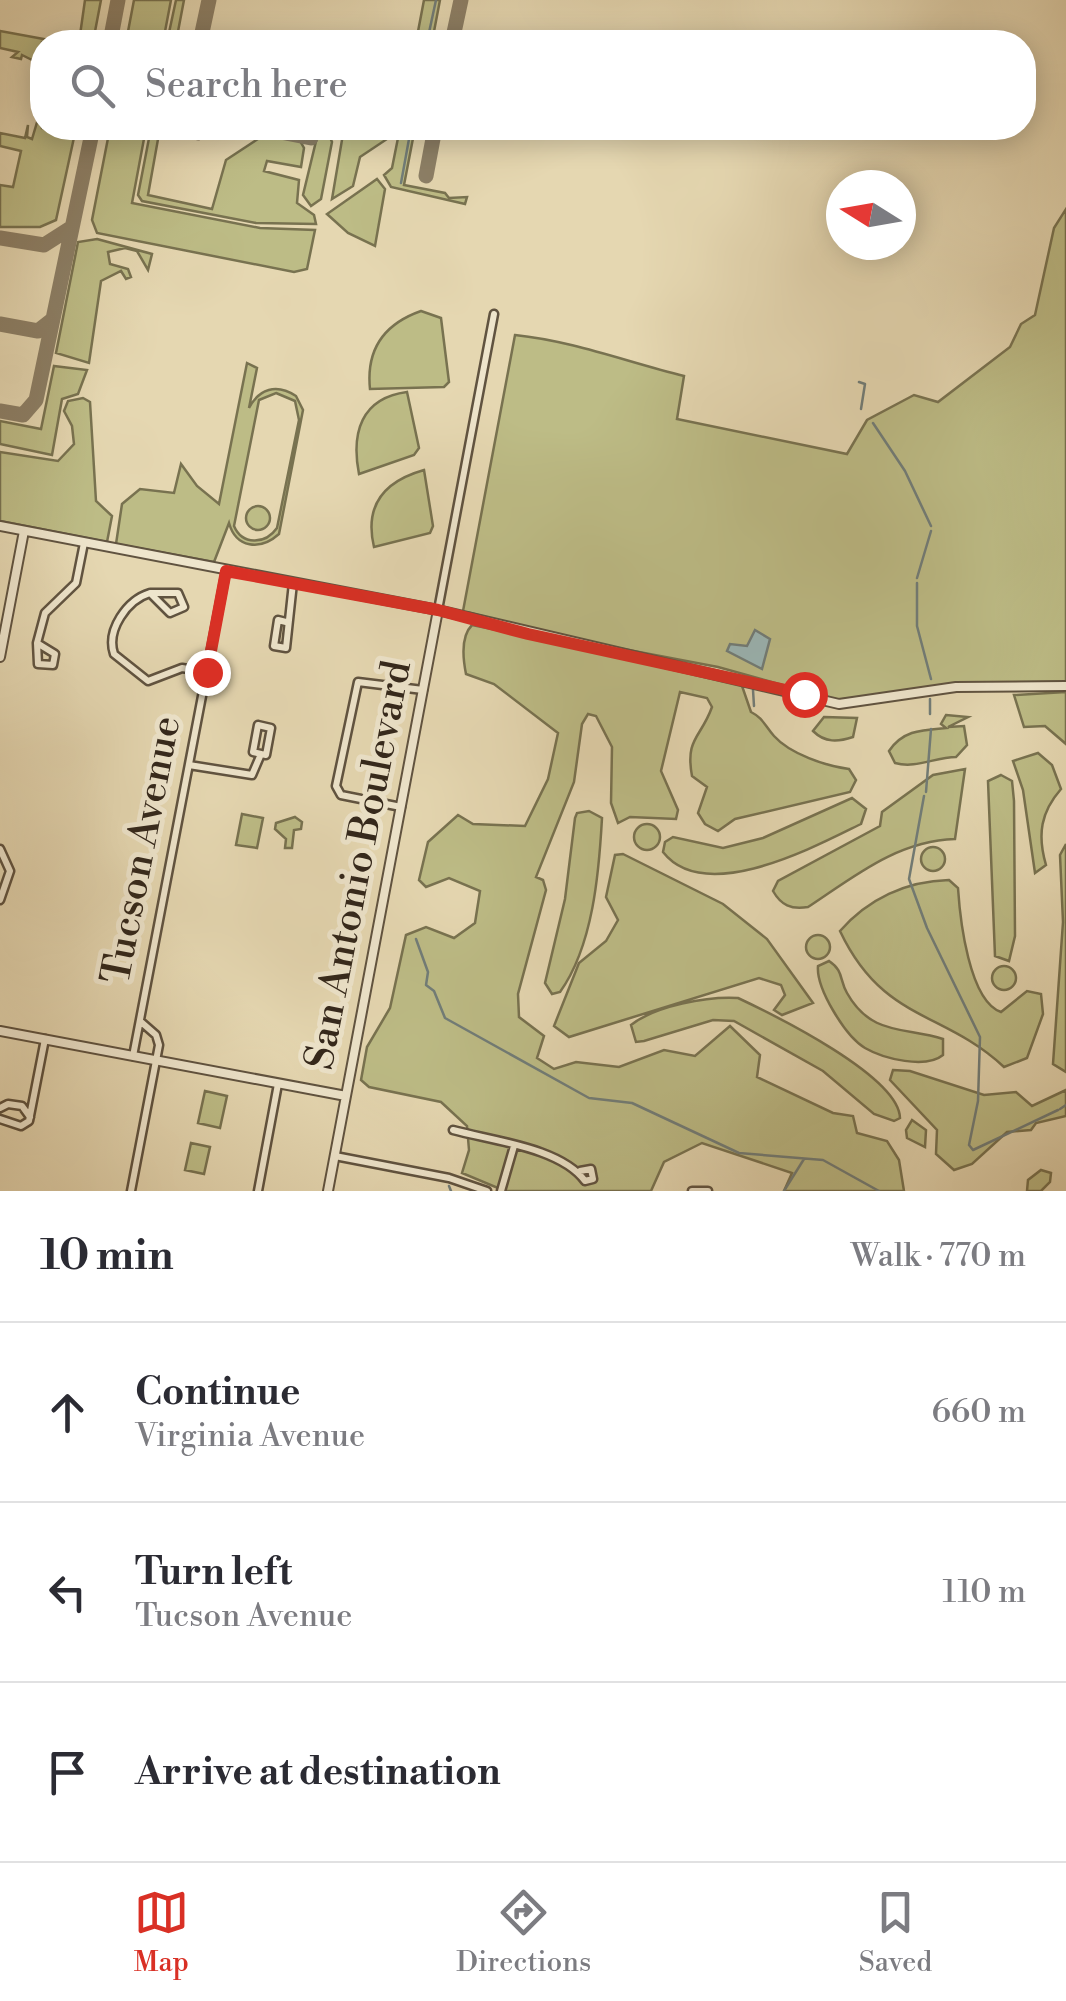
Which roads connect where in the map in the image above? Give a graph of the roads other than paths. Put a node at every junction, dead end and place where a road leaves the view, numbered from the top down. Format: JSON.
{"nodes":[{"id":1,"x":494,"y":314,"type":"dead end"},
{"id":2,"x":0,"y":526,"type":"edge"},
{"id":3,"x":24,"y":531,"type":"junction"},
{"id":4,"x":84,"y":543,"type":"junction"},
{"id":5,"x":226,"y":571,"type":"junction"},
{"id":6,"x":294,"y":583,"type":"junction"},
{"id":7,"x":150,"y":594,"type":"junction"},
{"id":8,"x":438,"y":610,"type":"junction"},
{"id":9,"x":286,"y":622,"type":"dead end"},
{"id":10,"x":37,"y":643,"type":"dead end"},
{"id":11,"x":0,"y":657,"type":"edge"},
{"id":12,"x":207,"y":672,"type":"junction"},
{"id":13,"x":1066,"y":686,"type":"edge"},
{"id":14,"x":423,"y":690,"type":"junction"},
{"id":15,"x":261,"y":754,"type":"junction"},
{"id":16,"x":189,"y":765,"type":"junction"},
{"id":17,"x":401,"y":806,"type":"junction"},
{"id":18,"x":0,"y":849,"type":"edge"},
{"id":19,"x":0,"y":900,"type":"edge"},
{"id":20,"x":140,"y":1022,"type":"junction"},
{"id":21,"x":0,"y":1030,"type":"edge"},
{"id":22,"x":45,"y":1039,"type":"junction"},
{"id":23,"x":132,"y":1056,"type":"junction"},
{"id":24,"x":156,"y":1061,"type":"junction"},
{"id":25,"x":278,"y":1084,"type":"junction"},
{"id":26,"x":346,"y":1096,"type":"junction"},
{"id":27,"x":0,"y":1108,"type":"edge"},
{"id":28,"x":30,"y":1118,"type":"junction"},
{"id":29,"x":0,"y":1119,"type":"edge"},
{"id":30,"x":454,"y":1130,"type":"dead end"},
{"id":31,"x":514,"y":1146,"type":"junction"},
{"id":32,"x":335,"y":1156,"type":"junction"},
{"id":33,"x":580,"y":1171,"type":"dead end"},
{"id":34,"x":131,"y":1191,"type":"edge"},
{"id":35,"x":258,"y":1191,"type":"edge"},
{"id":36,"x":328,"y":1191,"type":"edge"},
{"id":37,"x":487,"y":1191,"type":"edge"},
{"id":38,"x":501,"y":1191,"type":"edge"},
{"id":39,"x":692,"y":1191,"type":"edge"},
{"id":40,"x":708,"y":1191,"type":"edge"}],
"edges":[{"from":1,"to":8,"type":"street","name":"San Antonio Boulevard"},
{"from":2,"to":3,"type":"street"},
{"from":3,"to":4,"type":"street"},
{"from":3,"to":11,"type":"street"},
{"from":4,"to":5,"type":"street"},
{"from":4,"to":10,"type":"street"},
{"from":5,"to":6,"type":"street"},
{"from":5,"to":12,"type":"street","name":"Tucson Avenue"},
{"from":6,"to":8,"type":"street"},
{"from":6,"to":9,"type":"street"},
{"from":7,"to":7,"type":"street"},
{"from":7,"to":12,"type":"street"},
{"from":8,"to":13,"type":"street"},
{"from":8,"to":14,"type":"street","name":"San Antonio Boulevard"},
{"from":12,"to":16,"type":"street","name":"Tucson Avenue"},
{"from":14,"to":17,"type":"street","name":"San Antonio Boulevard"},
{"from":14,"to":17,"type":"street"},
{"from":15,"to":15,"type":"street"},
{"from":15,"to":16,"type":"street"},
{"from":16,"to":20,"type":"street","name":"Tucson Avenue"},
{"from":17,"to":26,"type":"street","name":"San Antonio Boulevard"},
{"from":18,"to":19,"type":"street"},
{"from":20,"to":23,"type":"street","name":"Tucson Avenue"},
{"from":20,"to":24,"type":"street","name":"Tucson Avenue"},
{"from":21,"to":22,"type":"street"},
{"from":22,"to":23,"type":"street"},
{"from":22,"to":28,"type":"street"},
{"from":23,"to":24,"type":"street"},
{"from":24,"to":25,"type":"street"},
{"from":24,"to":34,"type":"street"},
{"from":25,"to":26,"type":"street"},
{"from":25,"to":35,"type":"street"},
{"from":26,"to":32,"type":"street","name":"San Antonio Boulevard"},
{"from":27,"to":28,"type":"street"},
{"from":28,"to":29,"type":"street"},
{"from":30,"to":31,"type":"street"},
{"from":31,"to":33,"type":"street"},
{"from":31,"to":38,"type":"street"},
{"from":32,"to":36,"type":"street","name":"San Antonio Boulevard"},
{"from":32,"to":37,"type":"street"},
{"from":39,"to":40,"type":"street"}]}
